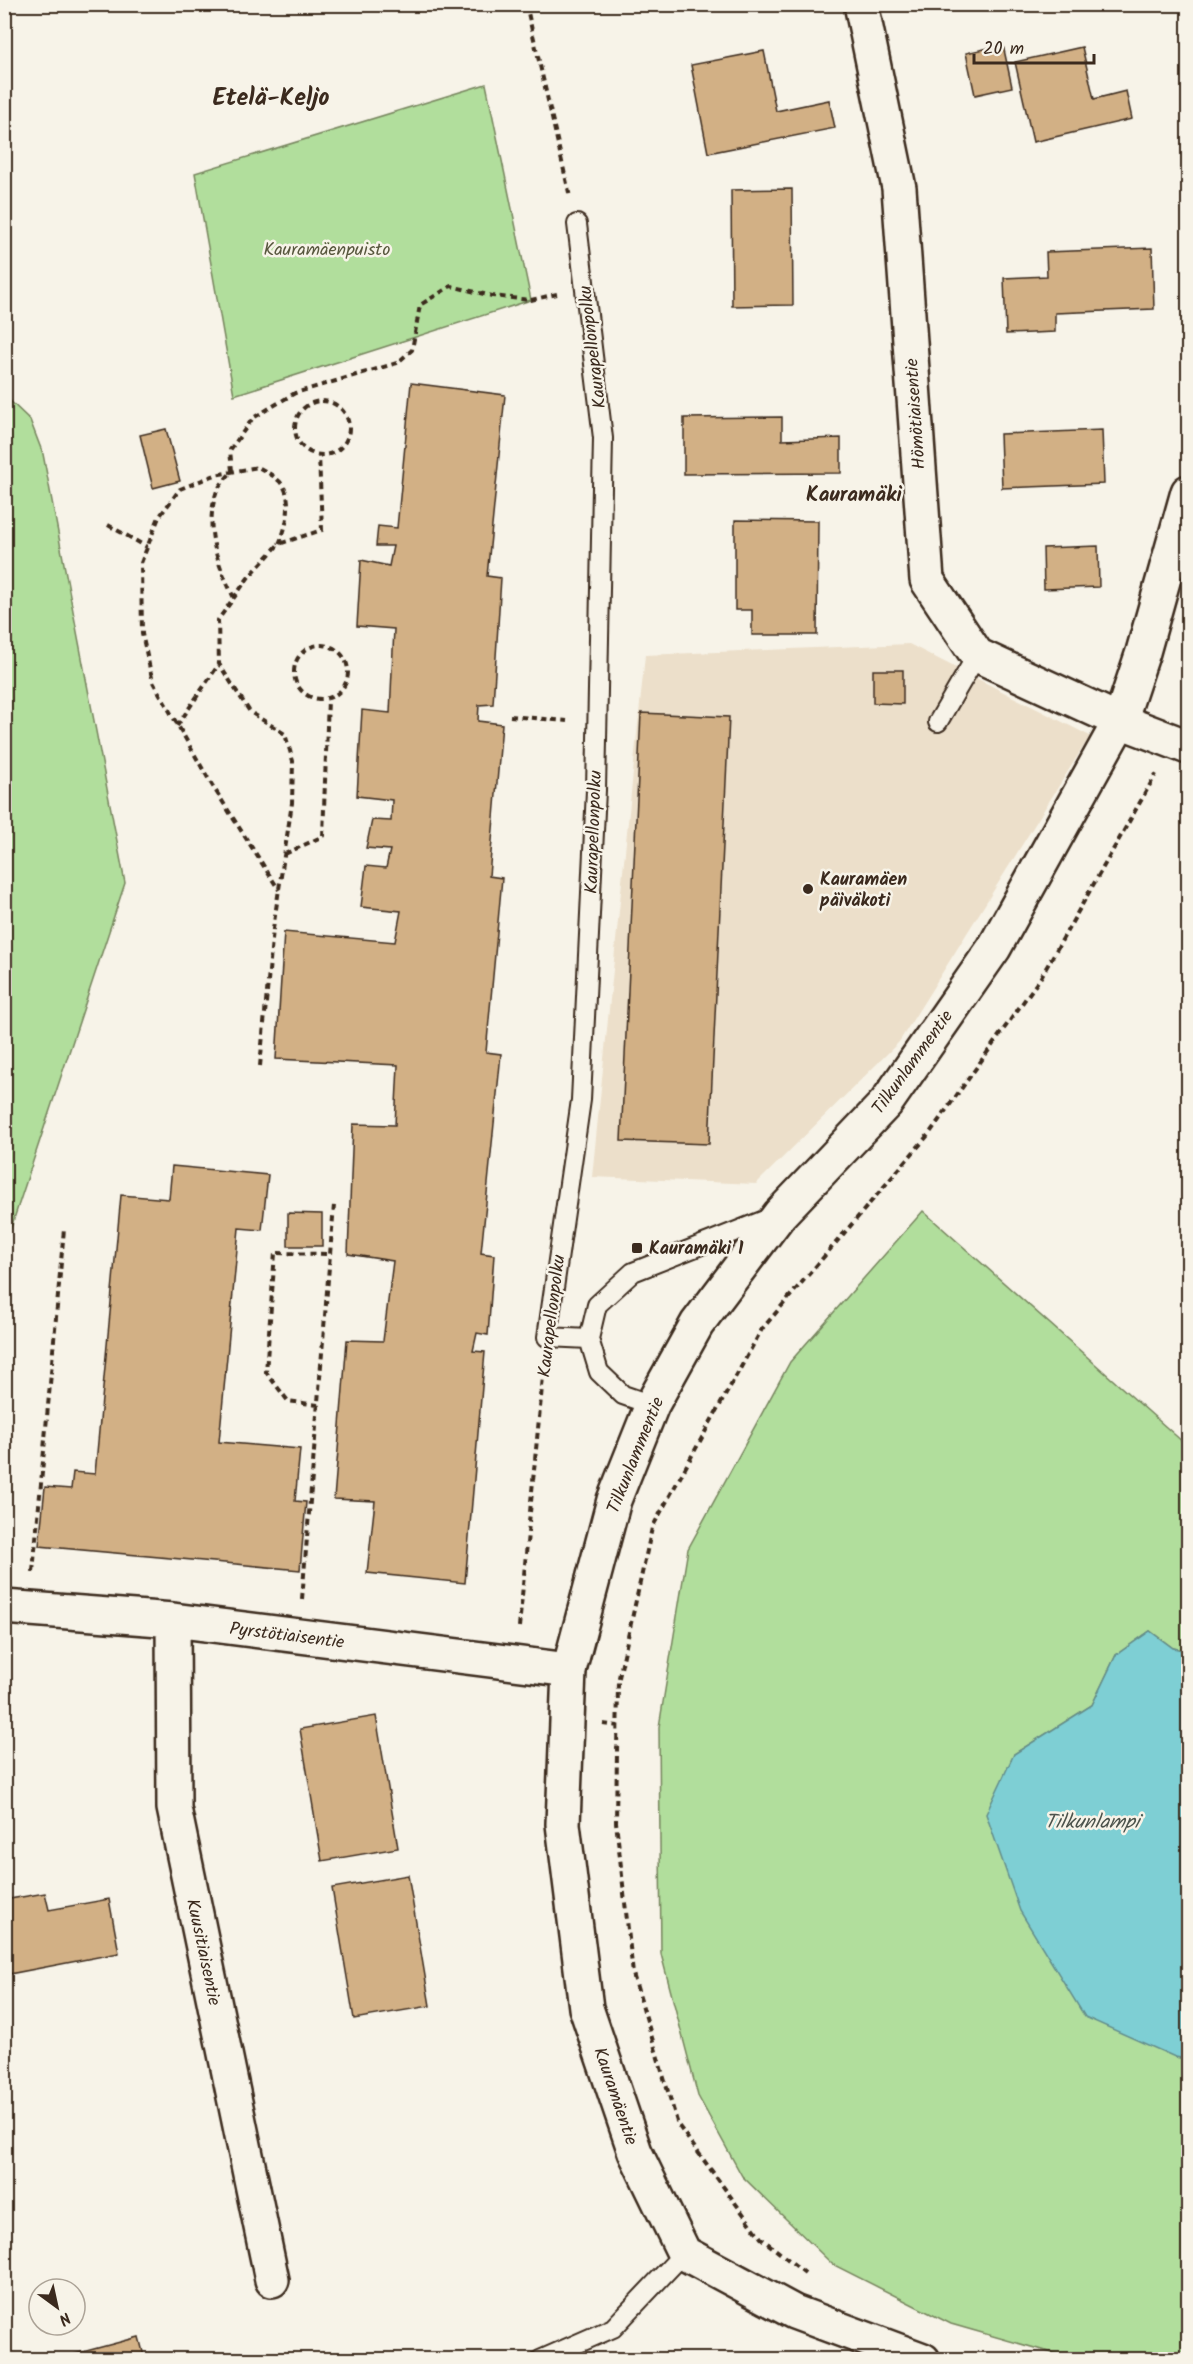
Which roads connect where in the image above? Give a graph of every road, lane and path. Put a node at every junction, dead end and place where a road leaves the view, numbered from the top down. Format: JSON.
{"nodes":[{"id":1,"x":526,"y":4,"type":"edge"},
{"id":2,"x":861,"y":4,"type":"edge"},
{"id":3,"x":577,"y":224,"type":"joint"},
{"id":4,"x":585,"y":288,"type":"junction"},
{"id":5,"x":319,"y":455,"type":"junction"},
{"id":6,"x":232,"y":471,"type":"junction"},
{"id":7,"x":1188,"y":492,"type":"edge"},
{"id":8,"x":108,"y":525,"type":"dead end"},
{"id":9,"x":279,"y":544,"type":"junction"},
{"id":10,"x":147,"y":547,"type":"junction"},
{"id":11,"x":234,"y":598,"type":"junction"},
{"id":12,"x":977,"y":655,"type":"junction"},
{"id":13,"x":219,"y":664,"type":"junction"},
{"id":14,"x":328,"y":699,"type":"junction"},
{"id":15,"x":510,"y":716,"type":"dead end"},
{"id":16,"x":1120,"y":721,"type":"junction"},
{"id":17,"x":939,"y":722,"type":"dead end"},
{"id":18,"x":597,"y":724,"type":"junction"},
{"id":19,"x":177,"y":726,"type":"junction"},
{"id":20,"x":1181,"y":745,"type":"edge"},
{"id":21,"x":285,"y":854,"type":"junction"},
{"id":22,"x":279,"y":891,"type":"junction"},
{"id":23,"x":260,"y":1066,"type":"dead end"},
{"id":24,"x":334,"y":1205,"type":"dead end"},
{"id":25,"x":780,"y":1214,"type":"junction"},
{"id":26,"x":64,"y":1229,"type":"dead end"},
{"id":27,"x":329,"y":1254,"type":"junction"},
{"id":28,"x":546,"y":1337,"type":"junction"},
{"id":29,"x":589,"y":1339,"type":"junction"},
{"id":30,"x":318,"y":1405,"type":"junction"},
{"id":31,"x":652,"y":1405,"type":"junction"},
{"id":32,"x":17,"y":1608,"type":"edge"},
{"id":33,"x":173,"y":1620,"type":"junction"},
{"id":34,"x":298,"y":1636,"type":"junction"},
{"id":35,"x":515,"y":1663,"type":"junction"},
{"id":36,"x":569,"y":1670,"type":"junction"},
{"id":37,"x":684,"y":2253,"type":"junction"},
{"id":38,"x":812,"y":2278,"type":"dead end"},
{"id":39,"x":272,"y":2280,"type":"dead end"},
{"id":40,"x":540,"y":2360,"type":"edge"},
{"id":41,"x":923,"y":2360,"type":"edge"}],
"edges":[{"from":1,"to":3,"type":"path"},
{"from":2,"to":12,"type":"street","name":"Hömötiaisentie"},
{"from":3,"to":4,"type":"lane","name":"Kaurapellonpolku"},
{"from":4,"to":6,"type":"path"},
{"from":4,"to":18,"type":"lane","name":"Kaurapellonpolku"},
{"from":5,"to":5,"type":"path"},
{"from":5,"to":9,"type":"path"},
{"from":6,"to":9,"type":"path"},
{"from":6,"to":10,"type":"path"},
{"from":6,"to":11,"type":"path"},
{"from":7,"to":16,"type":"street","name":"Tilkunlammentie"},
{"from":8,"to":10,"type":"path"},
{"from":9,"to":11,"type":"path"},
{"from":10,"to":19,"type":"path"},
{"from":11,"to":13,"type":"path"},
{"from":12,"to":16,"type":"street"},
{"from":12,"to":17,"type":"lane"},
{"from":13,"to":19,"type":"path"},
{"from":13,"to":21,"type":"path"},
{"from":14,"to":14,"type":"path"},
{"from":14,"to":21,"type":"path"},
{"from":15,"to":18,"type":"path"},
{"from":16,"to":20,"type":"street"},
{"from":16,"to":25,"type":"street","name":"Tilkunlammentie"},
{"from":18,"to":28,"type":"lane","name":"Kaurapellonpolku"},
{"from":19,"to":22,"type":"path"},
{"from":20,"to":38,"type":"path"},
{"from":21,"to":22,"type":"path"},
{"from":22,"to":23,"type":"path"},
{"from":24,"to":27,"type":"path"},
{"from":25,"to":29,"type":"lane"},
{"from":25,"to":31,"type":"street","name":"Tilkunlammentie"},
{"from":26,"to":32,"type":"path"},
{"from":27,"to":30,"type":"path"},
{"from":27,"to":30,"type":"path"},
{"from":28,"to":29,"type":"lane"},
{"from":28,"to":35,"type":"path","name":"Kaurapellonpolku"},
{"from":29,"to":31,"type":"lane"},
{"from":30,"to":34,"type":"path"},
{"from":31,"to":36,"type":"street","name":"Tilkunlammentie"},
{"from":32,"to":33,"type":"street","name":"Pyrstötiaisentie"},
{"from":33,"to":34,"type":"street","name":"Pyrstötiaisentie"},
{"from":33,"to":39,"type":"street","name":"Kuusitiaisentie"},
{"from":34,"to":35,"type":"street","name":"Pyrstötiaisentie"},
{"from":35,"to":36,"type":"street","name":"Pyrstötiaisentie"},
{"from":36,"to":37,"type":"street","name":"Kauramäentie"},
{"from":37,"to":40,"type":"lane"},
{"from":37,"to":41,"type":"street"}]}
